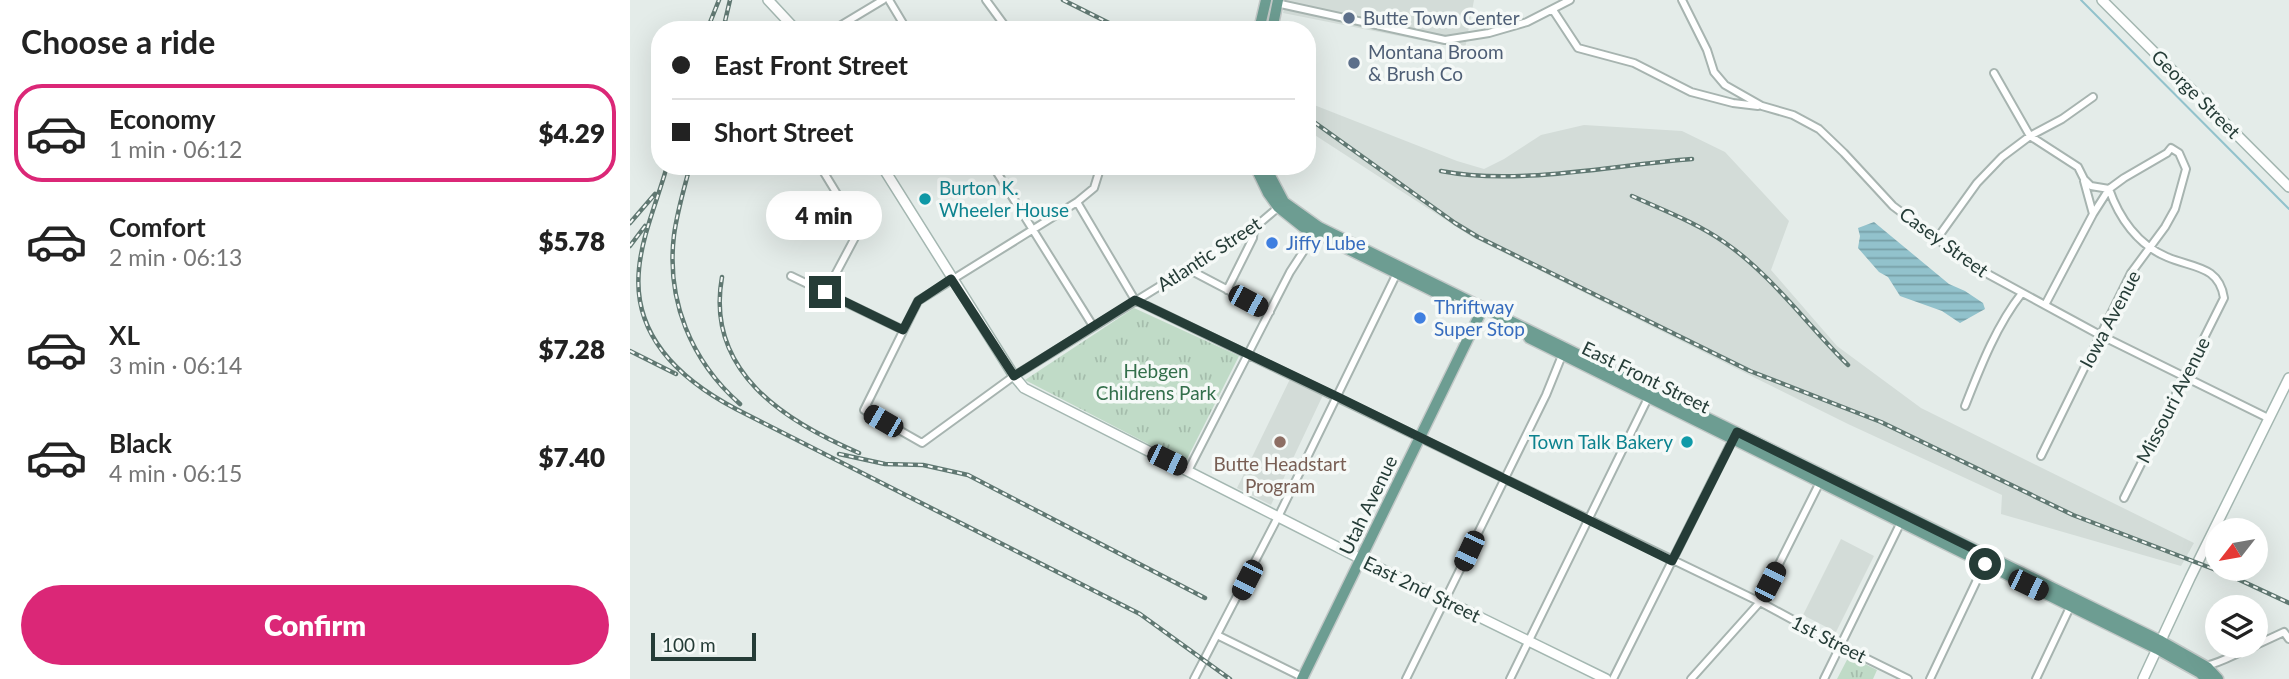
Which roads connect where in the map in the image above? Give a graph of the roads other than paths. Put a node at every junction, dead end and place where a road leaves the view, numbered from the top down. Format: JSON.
{"nodes":[{"id":1,"x":768,"y":0,"type":"edge"},
{"id":2,"x":883,"y":0,"type":"edge"},
{"id":3,"x":889,"y":0,"type":"edge"},
{"id":4,"x":986,"y":0,"type":"edge"},
{"id":5,"x":1266,"y":0,"type":"edge"},
{"id":6,"x":1570,"y":0,"type":"edge"},
{"id":7,"x":1682,"y":0,"type":"edge"},
{"id":8,"x":2102,"y":0,"type":"edge"},
{"id":9,"x":1278,"y":1,"type":"edge"},
{"id":10,"x":1553,"y":10,"type":"junction"},
{"id":11,"x":788,"y":21,"type":"edge"},
{"id":12,"x":848,"y":21,"type":"edge"},
{"id":13,"x":902,"y":21,"type":"edge"},
{"id":14,"x":1002,"y":21,"type":"edge"},
{"id":15,"x":1261,"y":21,"type":"edge"},
{"id":16,"x":1274,"y":21,"type":"edge"},
{"id":17,"x":1994,"y":73,"type":"dead end"},
{"id":18,"x":2093,"y":97,"type":"dead end"},
{"id":19,"x":1762,"y":106,"type":"junction"},
{"id":20,"x":2030,"y":136,"type":"junction"},
{"id":21,"x":825,"y":175,"type":"edge"},
{"id":22,"x":887,"y":175,"type":"edge"},
{"id":23,"x":999,"y":175,"type":"edge"},
{"id":24,"x":1097,"y":175,"type":"edge"},
{"id":25,"x":1259,"y":175,"type":"edge"},
{"id":26,"x":1269,"y":175,"type":"edge"},
{"id":27,"x":2084,"y":179,"type":"junction"},
{"id":28,"x":2289,"y":187,"type":"edge"},
{"id":29,"x":2109,"y":189,"type":"junction"},
{"id":30,"x":1077,"y":202,"type":"junction"},
{"id":31,"x":1281,"y":204,"type":"junction"},
{"id":32,"x":2092,"y":214,"type":"junction"},
{"id":33,"x":1254,"y":228,"type":"junction"},
{"id":34,"x":1032,"y":229,"type":"junction"},
{"id":35,"x":1317,"y":230,"type":"junction"},
{"id":36,"x":1936,"y":240,"type":"junction"},
{"id":37,"x":2151,"y":247,"type":"junction"},
{"id":38,"x":1188,"y":269,"type":"junction"},
{"id":39,"x":1399,"y":270,"type":"junction"},
{"id":40,"x":791,"y":276,"type":"dead end"},
{"id":41,"x":951,"y":279,"type":"junction"},
{"id":42,"x":1227,"y":290,"type":"junction"},
{"id":43,"x":825,"y":292,"type":"junction"},
{"id":44,"x":2022,"y":293,"type":"junction"},
{"id":45,"x":1135,"y":300,"type":"junction"},
{"id":46,"x":2045,"y":305,"type":"junction"},
{"id":47,"x":1482,"y":311,"type":"junction"},
{"id":48,"x":1269,"y":312,"type":"junction"},
{"id":49,"x":1093,"y":326,"type":"junction"},
{"id":50,"x":903,"y":330,"type":"junction"},
{"id":51,"x":2100,"y":335,"type":"junction"},
{"id":52,"x":1564,"y":352,"type":"junction"},
{"id":53,"x":1248,"y":353,"type":"junction"},
{"id":54,"x":1014,"y":376,"type":"junction"},
{"id":55,"x":2186,"y":378,"type":"junction"},
{"id":56,"x":2289,"y":378,"type":"edge"},
{"id":57,"x":1649,"y":394,"type":"junction"},
{"id":58,"x":1338,"y":397,"type":"junction"},
{"id":59,"x":1965,"y":406,"type":"dead end"},
{"id":60,"x":2268,"y":418,"type":"junction"},
{"id":61,"x":1735,"y":436,"type":"junction"},
{"id":62,"x":1420,"y":438,"type":"junction"},
{"id":63,"x":2041,"y":456,"type":"dead end"},
{"id":64,"x":1188,"y":471,"type":"junction"},
{"id":65,"x":1504,"y":478,"type":"junction"},
{"id":66,"x":1822,"y":479,"type":"junction"},
{"id":67,"x":2124,"y":498,"type":"dead end"},
{"id":68,"x":1278,"y":517,"type":"junction"},
{"id":69,"x":1903,"y":519,"type":"junction"},
{"id":70,"x":1587,"y":520,"type":"junction"},
{"id":71,"x":1361,"y":559,"type":"junction"},
{"id":72,"x":1986,"y":560,"type":"junction"},
{"id":73,"x":1672,"y":561,"type":"junction"},
{"id":74,"x":1446,"y":600,"type":"junction"},
{"id":75,"x":1760,"y":602,"type":"junction"},
{"id":76,"x":2072,"y":602,"type":"junction"},
{"id":77,"x":1217,"y":635,"type":"junction"},
{"id":78,"x":2268,"y":639,"type":"edge"},
{"id":79,"x":2289,"y":639,"type":"edge"},
{"id":80,"x":1529,"y":641,"type":"junction"},
{"id":81,"x":2159,"y":645,"type":"junction"},
{"id":82,"x":1841,"y":646,"type":"junction"},
{"id":83,"x":2228,"y":658,"type":"edge"},
{"id":84,"x":2204,"y":672,"type":"edge"},
{"id":85,"x":1303,"y":678,"type":"edge"},
{"id":86,"x":1194,"y":679,"type":"edge"},
{"id":87,"x":1406,"y":679,"type":"edge"},
{"id":88,"x":1510,"y":679,"type":"edge"},
{"id":89,"x":1606,"y":679,"type":"edge"},
{"id":90,"x":1613,"y":679,"type":"edge"},
{"id":91,"x":1691,"y":679,"type":"edge"},
{"id":92,"x":1824,"y":679,"type":"edge"},
{"id":93,"x":1908,"y":679,"type":"edge"},
{"id":94,"x":1930,"y":679,"type":"edge"},
{"id":95,"x":2036,"y":679,"type":"edge"},
{"id":96,"x":2143,"y":679,"type":"edge"},
{"id":97,"x":2218,"y":679,"type":"edge"}],
"edges":[{"from":1,"to":11,"type":"street"},
{"from":2,"to":12,"type":"street"},
{"from":3,"to":13,"type":"street"},
{"from":4,"to":14,"type":"street"},
{"from":5,"to":9,"type":"street"},
{"from":5,"to":15,"type":"main road"},
{"from":6,"to":10,"type":"street"},
{"from":7,"to":19,"type":"street","name":"Casey Street"},
{"from":8,"to":28,"type":"street","name":"George Street"},
{"from":9,"to":10,"type":"street"},
{"from":9,"to":16,"type":"main road"},
{"from":10,"to":19,"type":"street"},
{"from":17,"to":20,"type":"street"},
{"from":18,"to":20,"type":"street"},
{"from":19,"to":36,"type":"street","name":"Casey Street"},
{"from":20,"to":27,"type":"street"},
{"from":20,"to":36,"type":"street"},
{"from":21,"to":43,"type":"street"},
{"from":22,"to":41,"type":"street","name":"East 2nd Street"},
{"from":23,"to":34,"type":"street"},
{"from":24,"to":30,"type":"street"},
{"from":25,"to":31,"type":"main road","name":"East Front Street"},
{"from":26,"to":31,"type":"main road","name":"East Front Street"},
{"from":27,"to":29,"type":"street"},
{"from":27,"to":32,"type":"street"},
{"from":29,"to":32,"type":"street"},
{"from":29,"to":37,"type":"street"},
{"from":29,"to":37,"type":"street","name":"Iowa Avenue"},
{"from":30,"to":34,"type":"street"},
{"from":30,"to":45,"type":"street"},
{"from":31,"to":33,"type":"street","name":"Atlantic Street"},
{"from":31,"to":35,"type":"main road","name":"East Front Street"},
{"from":32,"to":46,"type":"street"},
{"from":33,"to":38,"type":"street","name":"Atlantic Street"},
{"from":33,"to":42,"type":"street"},
{"from":34,"to":41,"type":"street"},
{"from":34,"to":49,"type":"street"},
{"from":35,"to":39,"type":"main road","name":"East Front Street"},
{"from":35,"to":48,"type":"street"},
{"from":36,"to":44,"type":"street","name":"Casey Street"},
{"from":37,"to":51,"type":"street","name":"Iowa Avenue"},
{"from":37,"to":55,"type":"street","name":"Missouri Avenue"},
{"from":38,"to":42,"type":"street"},
{"from":38,"to":45,"type":"street","name":"Atlantic Street"},
{"from":39,"to":47,"type":"main road","name":"East Front Street"},
{"from":39,"to":58,"type":"street"},
{"from":40,"to":43,"type":"street"},
{"from":41,"to":50,"type":"street"},
{"from":41,"to":54,"type":"street","name":"East 2nd Street"},
{"from":42,"to":48,"type":"street"},
{"from":43,"to":50,"type":"street"},
{"from":44,"to":46,"type":"street","name":"Casey Street"},
{"from":44,"to":59,"type":"street"},
{"from":45,"to":49,"type":"street","name":"Atlantic Street"},
{"from":45,"to":53,"type":"street","name":"1st Street"},
{"from":46,"to":51,"type":"street","name":"Casey Street"},
{"from":47,"to":52,"type":"main road","name":"East Front Street"},
{"from":47,"to":62,"type":"main road","name":"Utah Avenue"},
{"from":48,"to":53,"type":"street"},
{"from":49,"to":54,"type":"street","name":"Atlantic Street"},
{"from":50,"to":54,"type":"street","name":"Atlantic Street"},
{"from":51,"to":55,"type":"street","name":"Casey Street"},
{"from":51,"to":63,"type":"street","name":"Iowa Avenue"},
{"from":52,"to":57,"type":"main road","name":"East Front Street"},
{"from":52,"to":65,"type":"street"},
{"from":53,"to":58,"type":"street","name":"1st Street"},
{"from":53,"to":64,"type":"street"},
{"from":54,"to":64,"type":"street","name":"East 2nd Street"},
{"from":55,"to":60,"type":"street","name":"Casey Street"},
{"from":55,"to":67,"type":"street","name":"Missouri Avenue"},
{"from":56,"to":60,"type":"street"},
{"from":57,"to":61,"type":"main road","name":"East Front Street"},
{"from":57,"to":70,"type":"street"},
{"from":58,"to":62,"type":"street","name":"1st Street"},
{"from":58,"to":68,"type":"street"},
{"from":60,"to":81,"type":"street"},
{"from":61,"to":66,"type":"main road","name":"East Front Street"},
{"from":61,"to":73,"type":"street"},
{"from":62,"to":65,"type":"street","name":"1st Street"},
{"from":62,"to":71,"type":"main road","name":"Utah Avenue"},
{"from":64,"to":68,"type":"street","name":"East 2nd Street"},
{"from":65,"to":70,"type":"street","name":"1st Street"},
{"from":65,"to":74,"type":"street"},
{"from":66,"to":69,"type":"main road","name":"East Front Street"},
{"from":66,"to":75,"type":"street"},
{"from":68,"to":71,"type":"street","name":"East 2nd Street"},
{"from":68,"to":77,"type":"street"},
{"from":69,"to":72,"type":"main road","name":"East Front Street"},
{"from":69,"to":82,"type":"street"},
{"from":70,"to":73,"type":"street","name":"1st Street"},
{"from":70,"to":80,"type":"street"},
{"from":71,"to":74,"type":"street","name":"East 2nd Street"},
{"from":71,"to":85,"type":"main road","name":"Utah Avenue"},
{"from":72,"to":76,"type":"main road","name":"East Front Street"},
{"from":72,"to":94,"type":"street"},
{"from":73,"to":75,"type":"street","name":"1st Street"},
{"from":73,"to":90,"type":"street"},
{"from":74,"to":80,"type":"street","name":"East 2nd Street"},
{"from":74,"to":87,"type":"street"},
{"from":75,"to":82,"type":"street","name":"1st Street"},
{"from":75,"to":91,"type":"street"},
{"from":76,"to":81,"type":"main road","name":"East Front Street"},
{"from":76,"to":95,"type":"street"},
{"from":77,"to":85,"type":"street"},
{"from":77,"to":86,"type":"street"},
{"from":78,"to":79,"type":"street"},
{"from":80,"to":88,"type":"street"},
{"from":80,"to":89,"type":"street","name":"East 2nd Street"},
{"from":81,"to":84,"type":"main road","name":"East Front Street"},
{"from":81,"to":96,"type":"street"},
{"from":82,"to":92,"type":"street"},
{"from":82,"to":93,"type":"street","name":"1st Street"},
{"from":83,"to":84,"type":"street"},
{"from":84,"to":97,"type":"main road","name":"East Front Street"}]}
